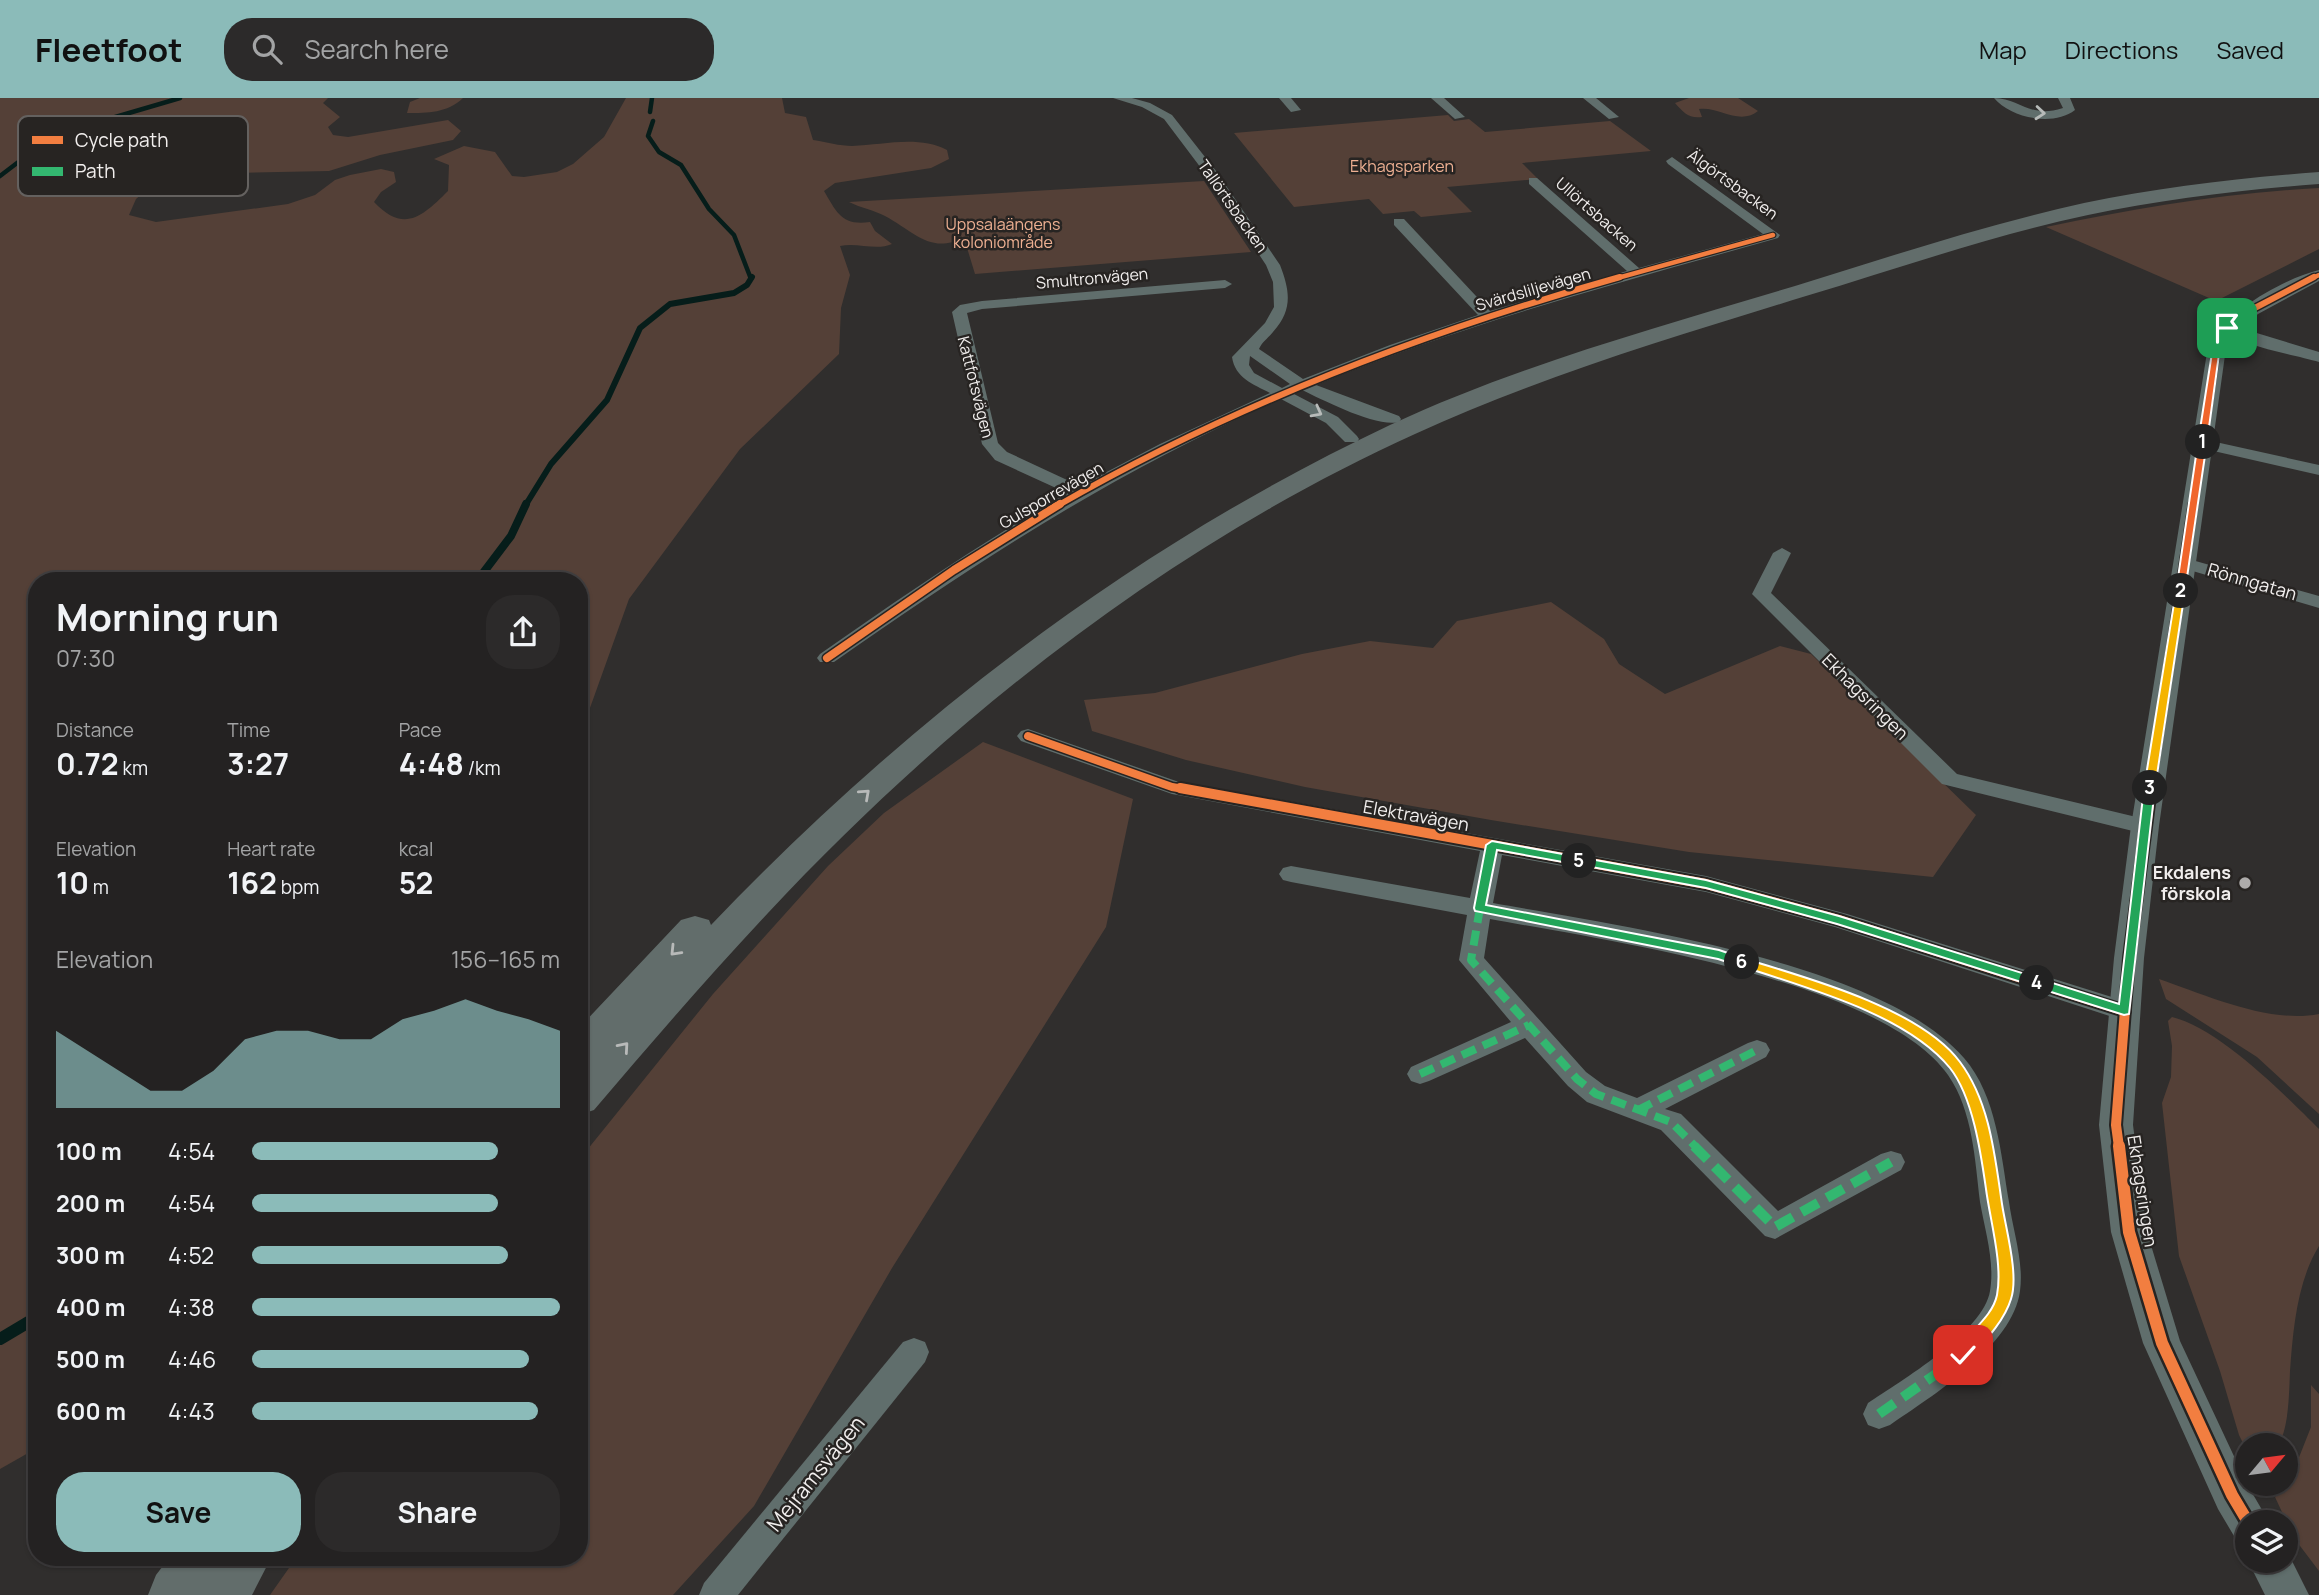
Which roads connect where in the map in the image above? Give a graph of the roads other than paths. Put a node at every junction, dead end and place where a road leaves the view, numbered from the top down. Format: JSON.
{"nodes":[{"id":1,"x":1119,"y":98,"type":"edge"},
{"id":2,"x":1165,"y":98,"type":"edge"},
{"id":3,"x":1284,"y":98,"type":"edge"},
{"id":4,"x":1437,"y":98,"type":"edge"},
{"id":5,"x":1589,"y":98,"type":"edge"},
{"id":6,"x":2000,"y":98,"type":"edge"},
{"id":7,"x":2064,"y":98,"type":"edge"},
{"id":8,"x":1146,"y":105,"type":"junction"},
{"id":9,"x":1295,"y":110,"type":"dead end"},
{"id":10,"x":1460,"y":117,"type":"dead end"},
{"id":11,"x":1613,"y":117,"type":"dead end"},
{"id":12,"x":1672,"y":161,"type":"dead end"},
{"id":13,"x":2319,"y":172,"type":"edge"},
{"id":14,"x":2319,"y":178,"type":"edge"},
{"id":15,"x":1533,"y":181,"type":"dead end"},
{"id":16,"x":1399,"y":222,"type":"dead end"},
{"id":17,"x":1773,"y":235,"type":"joint"},
{"id":18,"x":1637,"y":273,"type":"junction"},
{"id":19,"x":2319,"y":275,"type":"edge"},
{"id":20,"x":1225,"y":284,"type":"dead end"},
{"id":21,"x":962,"y":309,"type":"joint"},
{"id":22,"x":1487,"y":316,"type":"junction"},
{"id":23,"x":2227,"y":328,"type":"junction"},
{"id":24,"x":1252,"y":343,"type":"junction"},
{"id":25,"x":2319,"y":356,"type":"edge"},
{"id":26,"x":1305,"y":384,"type":"junction"},
{"id":27,"x":1283,"y":394,"type":"junction"},
{"id":28,"x":1394,"y":419,"type":"junction"},
{"id":29,"x":1351,"y":439,"type":"junction"},
{"id":30,"x":2202,"y":444,"type":"junction"},
{"id":31,"x":2319,"y":470,"type":"edge"},
{"id":32,"x":1082,"y":493,"type":"junction"},
{"id":33,"x":1782,"y":553,"type":"dead end"},
{"id":34,"x":2185,"y":563,"type":"junction"},
{"id":35,"x":2319,"y":601,"type":"edge"},
{"id":36,"x":827,"y":658,"type":"dead end"},
{"id":37,"x":1028,"y":736,"type":"dead end"},
{"id":38,"x":2145,"y":826,"type":"junction"},
{"id":39,"x":1492,"y":845,"type":"junction"},
{"id":40,"x":1291,"y":874,"type":"dead end"},
{"id":41,"x":1480,"y":908,"type":"junction"},
{"id":42,"x":2124,"y":1011,"type":"junction"},
{"id":43,"x":1529,"y":1025,"type":"junction"},
{"id":44,"x":588,"y":1045,"type":"edge"},
{"id":45,"x":1757,"y":1049,"type":"dead end"},
{"id":46,"x":1420,"y":1074,"type":"dead end"},
{"id":47,"x":588,"y":1088,"type":"edge"},
{"id":48,"x":1639,"y":1110,"type":"junction"},
{"id":49,"x":1891,"y":1162,"type":"dead end"},
{"id":50,"x":914,"y":1352,"type":"dead end"},
{"id":51,"x":1879,"y":1414,"type":"dead end"},
{"id":52,"x":2241,"y":1510,"type":"edge"},
{"id":53,"x":196,"y":1566,"type":"edge"},
{"id":54,"x":239,"y":1566,"type":"edge"},
{"id":55,"x":2276,"y":1573,"type":"edge"},
{"id":56,"x":176,"y":1595,"type":"edge"},
{"id":57,"x":220,"y":1595,"type":"edge"},
{"id":58,"x":716,"y":1595,"type":"edge"},
{"id":59,"x":2288,"y":1595,"type":"edge"}],
"edges":[{"from":1,"to":8,"type":"street","name":"Tallörtsbacken"},
{"from":2,"to":8,"type":"street"},
{"from":3,"to":9,"type":"street"},
{"from":4,"to":10,"type":"street"},
{"from":5,"to":11,"type":"street"},
{"from":6,"to":7,"type":"street","one_way":true},
{"from":8,"to":24,"type":"street","name":"Tallörtsbacken"},
{"from":12,"to":17,"type":"street","name":"Älgörtsbacken"},
{"from":13,"to":28,"type":"highway"},
{"from":47,"to":14,"type":"highway","one_way":true},
{"from":15,"to":18,"type":"street","name":"Ullörtsbacken"},
{"from":16,"to":22,"type":"street"},
{"from":17,"to":18,"type":"street","name":"Svärdsliljevägen"},
{"from":18,"to":22,"type":"street","name":"Svärdsliljevägen"},
{"from":19,"to":23,"type":"street"},
{"from":20,"to":21,"type":"street","name":"Smultronvägen"},
{"from":21,"to":32,"type":"street","name":"Kattfotsvägen"},
{"from":22,"to":26,"type":"street","name":"Svärdsliljevägen"},
{"from":23,"to":25,"type":"street"},
{"from":23,"to":30,"type":"street","name":"Ekhagsringen"},
{"from":24,"to":26,"type":"street"},
{"from":24,"to":27,"type":"street"},
{"from":26,"to":27,"type":"street","name":"Gulsporrevägen"},
{"from":26,"to":28,"type":"street"},
{"from":27,"to":29,"type":"street","one_way":true},
{"from":27,"to":32,"type":"street","name":"Gulsporrevägen"},
{"from":28,"to":29,"type":"highway"},
{"from":29,"to":44,"type":"highway","one_way":true},
{"from":30,"to":31,"type":"street"},
{"from":30,"to":34,"type":"street","name":"Ekhagsringen"},
{"from":32,"to":36,"type":"street","name":"Gulsporrevägen"},
{"from":33,"to":38,"type":"street","name":"Ekhagsringen"},
{"from":34,"to":35,"type":"street","name":"Rönngatan"},
{"from":34,"to":38,"type":"street","name":"Ekhagsringen"},
{"from":37,"to":39,"type":"street","name":"Elektravägen"},
{"from":38,"to":42,"type":"street","name":"Ekhagsringen"},
{"from":39,"to":41,"type":"street"},
{"from":39,"to":42,"type":"street","name":"Elektravägen"},
{"from":40,"to":41,"type":"street"},
{"from":41,"to":43,"type":"street"},
{"from":41,"to":51,"type":"street"},
{"from":42,"to":52,"type":"street","name":"Ekhagsringen"},
{"from":43,"to":46,"type":"street"},
{"from":43,"to":48,"type":"street"},
{"from":45,"to":48,"type":"street"},
{"from":48,"to":49,"type":"street"},
{"from":50,"to":58,"type":"street","name":"Mejramsvägen"},
{"from":53,"to":56,"type":"highway"},
{"from":54,"to":57,"type":"highway"},
{"from":55,"to":59,"type":"street"}]}
